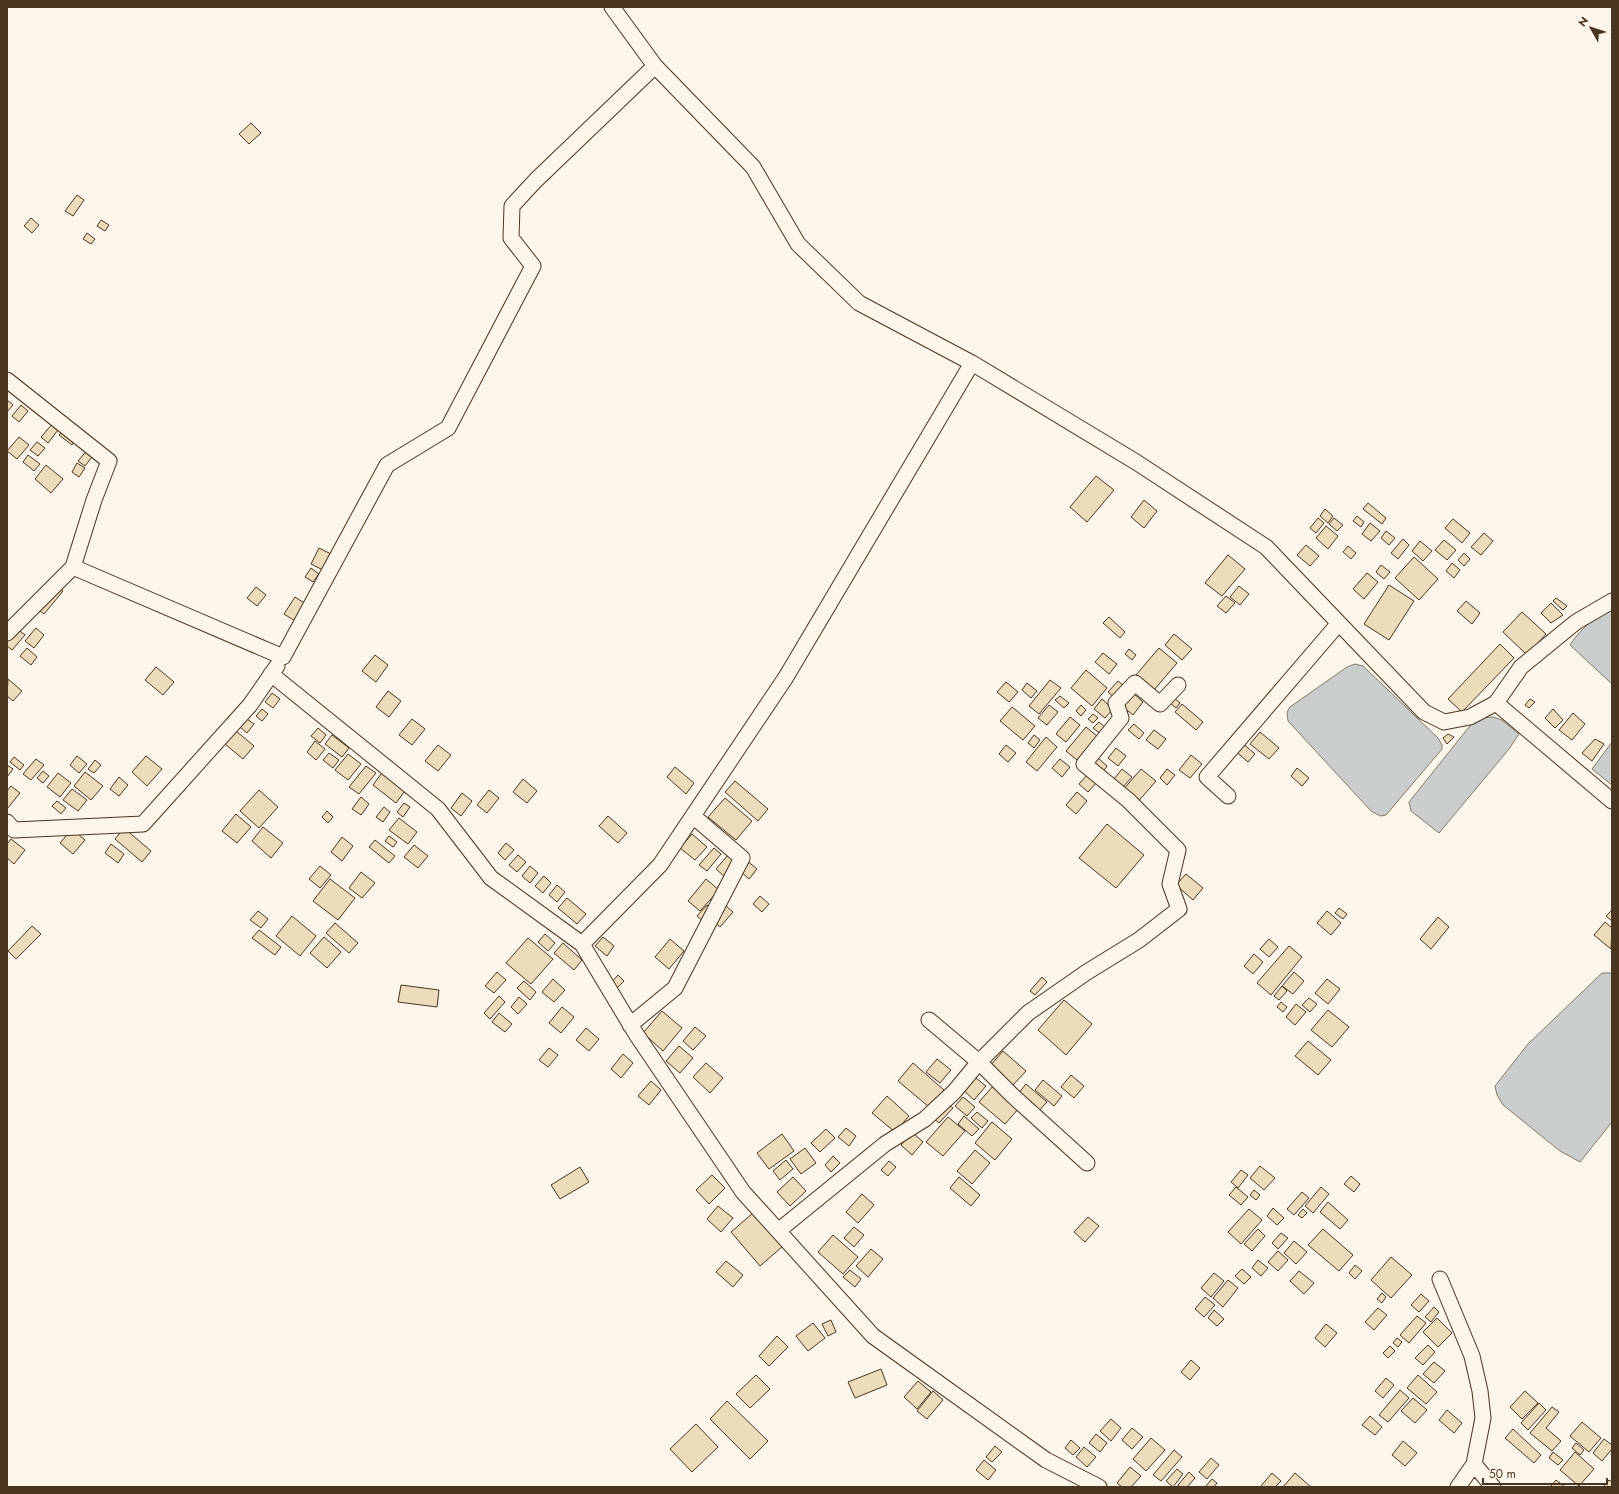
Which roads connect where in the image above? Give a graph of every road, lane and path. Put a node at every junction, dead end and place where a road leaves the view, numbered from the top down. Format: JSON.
{"nodes":[{"id":1,"x":612,"y":7,"type":"edge"},
{"id":2,"x":656,"y":66,"type":"junction"},
{"id":3,"x":972,"y":363,"type":"junction"},
{"id":4,"x":7,"y":380,"type":"edge"},
{"id":5,"x":73,"y":567,"type":"junction"},
{"id":6,"x":1612,"y":601,"type":"edge"},
{"id":7,"x":1339,"y":624,"type":"junction"},
{"id":8,"x":7,"y":633,"type":"edge"},
{"id":9,"x":283,"y":657,"type":"junction"},
{"id":10,"x":271,"y":674,"type":"junction"},
{"id":11,"x":1178,"y":684,"type":"dead end"},
{"id":12,"x":1496,"y":703,"type":"junction"},
{"id":13,"x":1228,"y":796,"type":"dead end"},
{"id":14,"x":1612,"y":801,"type":"edge"},
{"id":15,"x":692,"y":816,"type":"junction"},
{"id":16,"x":9,"y":830,"type":"edge"},
{"id":17,"x":582,"y":944,"type":"junction"},
{"id":18,"x":929,"y":1020,"type":"dead end"},
{"id":19,"x":630,"y":1025,"type":"junction"},
{"id":20,"x":979,"y":1062,"type":"junction"},
{"id":21,"x":1087,"y":1163,"type":"dead end"},
{"id":22,"x":778,"y":1231,"type":"junction"},
{"id":23,"x":1440,"y":1279,"type":"dead end"},
{"id":24,"x":1474,"y":1464,"type":"junction"},
{"id":25,"x":1099,"y":1487,"type":"edge"},
{"id":26,"x":1458,"y":1487,"type":"edge"},
{"id":27,"x":1493,"y":1487,"type":"edge"}],
"edges":[{"from":1,"to":2,"type":"street"},
{"from":2,"to":3,"type":"street"},
{"from":2,"to":9,"type":"street"},
{"from":3,"to":7,"type":"street"},
{"from":3,"to":15,"type":"street"},
{"from":4,"to":5,"type":"street"},
{"from":5,"to":8,"type":"street"},
{"from":5,"to":9,"type":"street"},
{"from":6,"to":12,"type":"street"},
{"from":7,"to":12,"type":"street"},
{"from":7,"to":13,"type":"street"},
{"from":9,"to":10,"type":"street"},
{"from":10,"to":16,"type":"street"},
{"from":10,"to":17,"type":"street"},
{"from":11,"to":20,"type":"street"},
{"from":12,"to":14,"type":"street"},
{"from":15,"to":17,"type":"street"},
{"from":15,"to":19,"type":"street"},
{"from":17,"to":19,"type":"street"},
{"from":18,"to":20,"type":"street"},
{"from":19,"to":22,"type":"street"},
{"from":20,"to":21,"type":"street"},
{"from":20,"to":22,"type":"street"},
{"from":22,"to":25,"type":"street"},
{"from":23,"to":24,"type":"street"},
{"from":24,"to":26,"type":"street"},
{"from":24,"to":27,"type":"street"}]}
